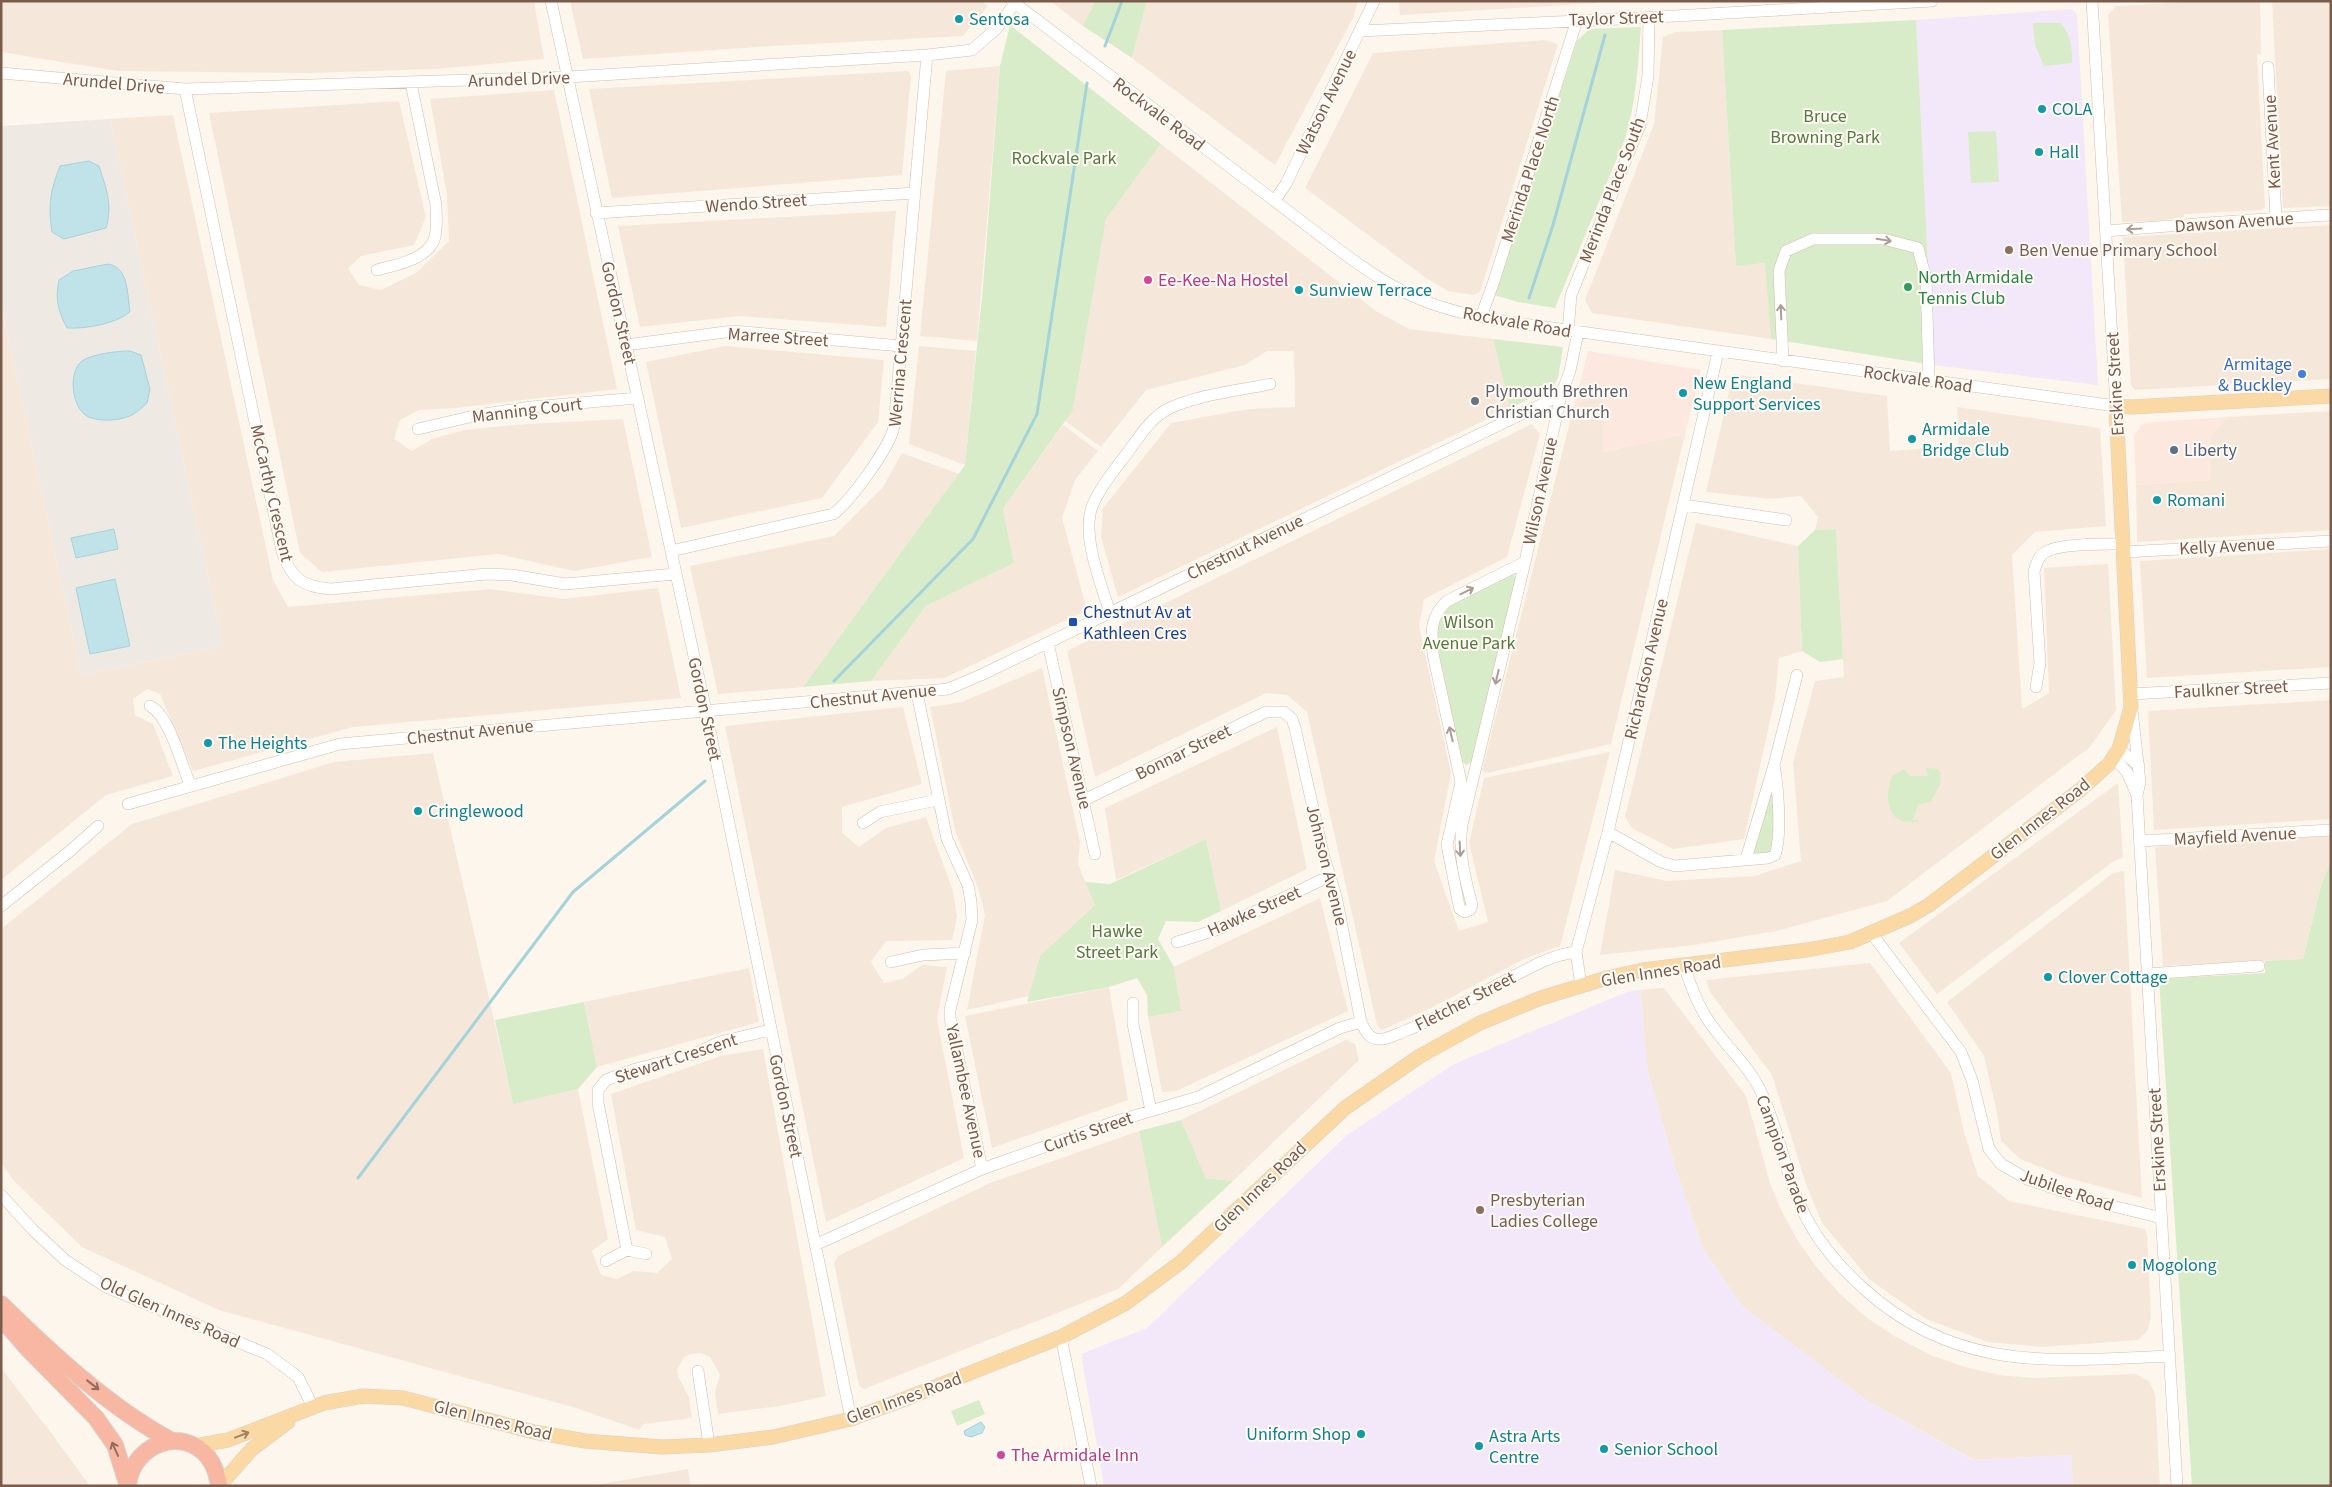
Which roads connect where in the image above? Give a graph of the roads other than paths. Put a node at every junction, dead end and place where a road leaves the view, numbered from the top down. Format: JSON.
{"nodes":[{"id":1,"x":551,"y":1,"type":"edge"},
{"id":2,"x":1374,"y":1,"type":"edge"},
{"id":3,"x":1932,"y":1,"type":"edge"},
{"id":4,"x":2092,"y":1,"type":"edge"},
{"id":5,"x":1014,"y":2,"type":"edge"},
{"id":6,"x":1649,"y":18,"type":"junction"},
{"id":7,"x":1577,"y":20,"type":"junction"},
{"id":8,"x":1361,"y":31,"type":"junction"},
{"id":9,"x":927,"y":55,"type":"junction"},
{"id":10,"x":2268,"y":67,"type":"dead end"},
{"id":11,"x":1,"y":72,"type":"edge"},
{"id":12,"x":568,"y":77,"type":"junction"},
{"id":13,"x":411,"y":82,"type":"junction"},
{"id":14,"x":185,"y":89,"type":"junction"},
{"id":15,"x":915,"y":193,"type":"junction"},
{"id":16,"x":1275,"y":200,"type":"junction"},
{"id":17,"x":596,"y":213,"type":"junction"},
{"id":18,"x":2331,"y":215,"type":"edge"},
{"id":19,"x":2276,"y":218,"type":"junction"},
{"id":20,"x":2106,"y":231,"type":"junction"},
{"id":21,"x":377,"y":270,"type":"dead end"},
{"id":22,"x":1481,"y":317,"type":"junction"},
{"id":23,"x":1573,"y":332,"type":"junction"},
{"id":24,"x":626,"y":345,"type":"junction"},
{"id":25,"x":901,"y":346,"type":"junction"},
{"id":26,"x":1718,"y":352,"type":"junction"},
{"id":27,"x":1783,"y":360,"type":"junction"},
{"id":28,"x":1928,"y":380,"type":"junction"},
{"id":29,"x":1270,"y":384,"type":"dead end"},
{"id":30,"x":1561,"y":395,"type":"junction"},
{"id":31,"x":2331,"y":396,"type":"edge"},
{"id":32,"x":638,"y":398,"type":"junction"},
{"id":33,"x":2116,"y":406,"type":"junction"},
{"id":34,"x":418,"y":428,"type":"dead end"},
{"id":35,"x":1684,"y":505,"type":"junction"},
{"id":36,"x":1786,"y":520,"type":"dead end"},
{"id":37,"x":2331,"y":540,"type":"edge"},
{"id":38,"x":2123,"y":548,"type":"junction"},
{"id":39,"x":671,"y":551,"type":"junction"},
{"id":40,"x":1525,"y":562,"type":"junction"},
{"id":41,"x":675,"y":574,"type":"junction"},
{"id":42,"x":1110,"y":613,"type":"junction"},
{"id":43,"x":1048,"y":643,"type":"junction"},
{"id":44,"x":1797,"y":675,"type":"dead end"},
{"id":45,"x":2331,"y":683,"type":"edge"},
{"id":46,"x":2036,"y":687,"type":"dead end"},
{"id":47,"x":917,"y":693,"type":"junction"},
{"id":48,"x":2131,"y":700,"type":"junction"},
{"id":49,"x":150,"y":706,"type":"dead end"},
{"id":50,"x":706,"y":711,"type":"junction"},
{"id":51,"x":1284,"y":712,"type":"joint"},
{"id":52,"x":2116,"y":753,"type":"junction"},
{"id":53,"x":1774,"y":765,"type":"junction"},
{"id":54,"x":2139,"y":766,"type":"junction"},
{"id":55,"x":1467,"y":783,"type":"junction"},
{"id":56,"x":190,"y":785,"type":"junction"},
{"id":57,"x":2137,"y":795,"type":"junction"},
{"id":58,"x":937,"y":800,"type":"junction"},
{"id":59,"x":1084,"y":800,"type":"junction"},
{"id":60,"x":128,"y":804,"type":"dead end"},
{"id":61,"x":863,"y":823,"type":"dead end"},
{"id":62,"x":98,"y":826,"type":"dead end"},
{"id":63,"x":2331,"y":830,"type":"edge"},
{"id":64,"x":1608,"y":832,"type":"junction"},
{"id":65,"x":2140,"y":841,"type":"junction"},
{"id":66,"x":1095,"y":854,"type":"dead end"},
{"id":67,"x":1746,"y":859,"type":"junction"},
{"id":68,"x":1457,"y":870,"type":"dead end"},
{"id":69,"x":1330,"y":876,"type":"junction"},
{"id":70,"x":1,"y":906,"type":"edge"},
{"id":71,"x":1872,"y":934,"type":"junction"},
{"id":72,"x":1176,"y":942,"type":"dead end"},
{"id":73,"x":1576,"y":952,"type":"junction"},
{"id":74,"x":965,"y":953,"type":"junction"},
{"id":75,"x":890,"y":962,"type":"dead end"},
{"id":76,"x":1684,"y":965,"type":"junction"},
{"id":77,"x":2259,"y":966,"type":"dead end"},
{"id":78,"x":2148,"y":974,"type":"junction"},
{"id":79,"x":1581,"y":985,"type":"junction"},
{"id":80,"x":1133,"y":1003,"type":"dead end"},
{"id":81,"x":1361,"y":1022,"type":"junction"},
{"id":82,"x":770,"y":1030,"type":"junction"},
{"id":83,"x":1151,"y":1110,"type":"junction"},
{"id":84,"x":982,"y":1169,"type":"junction"},
{"id":85,"x":1,"y":1195,"type":"edge"},
{"id":86,"x":2162,"y":1218,"type":"junction"},
{"id":87,"x":815,"y":1245,"type":"junction"},
{"id":88,"x":627,"y":1250,"type":"junction"},
{"id":89,"x":646,"y":1254,"type":"dead end"},
{"id":90,"x":606,"y":1261,"type":"dead end"},
{"id":91,"x":1,"y":1304,"type":"edge"},
{"id":92,"x":1,"y":1318,"type":"edge"},
{"id":93,"x":1062,"y":1337,"type":"junction"},
{"id":94,"x":2170,"y":1356,"type":"junction"},
{"id":95,"x":698,"y":1371,"type":"dead end"},
{"id":96,"x":308,"y":1409,"type":"junction"},
{"id":97,"x":851,"y":1419,"type":"junction"},
{"id":98,"x":172,"y":1441,"type":"junction"},
{"id":99,"x":709,"y":1445,"type":"junction"},
{"id":100,"x":195,"y":1446,"type":"junction"},
{"id":101,"x":128,"y":1484,"type":"edge"},
{"id":102,"x":219,"y":1486,"type":"edge"},
{"id":103,"x":1091,"y":1486,"type":"edge"},
{"id":104,"x":2177,"y":1486,"type":"edge"}],
"edges":[{"from":1,"to":12,"type":"street","name":"Gordon Street"},
{"from":2,"to":8,"type":"street","name":"Watson Avenue"},
{"from":3,"to":6,"type":"street","name":"Taylor Street"},
{"from":4,"to":20,"type":"street","name":"Erskine Street"},
{"from":5,"to":9,"type":"street","name":"Arundel Drive"},
{"from":5,"to":16,"type":"street","name":"Rockvale Road"},
{"from":6,"to":7,"type":"street","name":"Taylor Street"},
{"from":6,"to":23,"type":"street","name":"Merinda Place South"},
{"from":7,"to":8,"type":"street","name":"Taylor Street"},
{"from":7,"to":22,"type":"street","name":"Merinda Place North"},
{"from":8,"to":16,"type":"street","name":"Watson Avenue"},
{"from":9,"to":12,"type":"street","name":"Arundel Drive"},
{"from":9,"to":15,"type":"street","name":"Werrina Crescent"},
{"from":10,"to":19,"type":"street","name":"Kent Avenue"},
{"from":11,"to":14,"type":"street","name":"Arundel Drive"},
{"from":12,"to":13,"type":"street","name":"Arundel Drive"},
{"from":12,"to":17,"type":"street","name":"Gordon Street"},
{"from":13,"to":14,"type":"street","name":"Arundel Drive"},
{"from":13,"to":21,"type":"street"},
{"from":14,"to":41,"type":"street","name":"McCarthy Crescent"},
{"from":15,"to":17,"type":"street","name":"Wendo Street"},
{"from":15,"to":25,"type":"street","name":"Werrina Crescent"},
{"from":16,"to":22,"type":"street","name":"Rockvale Road"},
{"from":17,"to":24,"type":"street","name":"Gordon Street"},
{"from":18,"to":19,"type":"street","name":"Dawson Avenue"},
{"from":19,"to":20,"type":"street","name":"Dawson Avenue","one_way":true},
{"from":20,"to":33,"type":"street","name":"Erskine Street"},
{"from":22,"to":23,"type":"street","name":"Rockvale Road"},
{"from":23,"to":26,"type":"street","name":"Rockvale Road"},
{"from":23,"to":30,"type":"street","name":"Wilson Avenue"},
{"from":24,"to":25,"type":"street","name":"Marree Street"},
{"from":24,"to":32,"type":"street","name":"Gordon Street"},
{"from":25,"to":39,"type":"street","name":"Werrina Crescent"},
{"from":26,"to":27,"type":"street","name":"Rockvale Road"},
{"from":26,"to":35,"type":"street","name":"Richardson Avenue"},
{"from":27,"to":28,"type":"street","name":"Rockvale Road"},
{"from":27,"to":28,"type":"street","one_way":true},
{"from":28,"to":33,"type":"street","name":"Rockvale Road"},
{"from":29,"to":42,"type":"street"},
{"from":30,"to":40,"type":"street","name":"Wilson Avenue"},
{"from":30,"to":42,"type":"street","name":"Chestnut Avenue"},
{"from":31,"to":33,"type":"main road"},
{"from":32,"to":34,"type":"street","name":"Manning Court"},
{"from":32,"to":39,"type":"street","name":"Gordon Street"},
{"from":33,"to":38,"type":"main road","name":"Erskine Street"},
{"from":35,"to":36,"type":"street"},
{"from":35,"to":64,"type":"street","name":"Richardson Avenue"},
{"from":37,"to":38,"type":"street","name":"Kelly Avenue"},
{"from":38,"to":46,"type":"street","name":"Kelly Avenue"},
{"from":38,"to":48,"type":"main road","name":"Erskine Street"},
{"from":39,"to":41,"type":"street","name":"Gordon Street"},
{"from":40,"to":55,"type":"street","name":"Wilson Avenue","one_way":true},
{"from":55,"to":40,"type":"street","name":"Wilson Avenue","one_way":true},
{"from":41,"to":50,"type":"street","name":"Gordon Street"},
{"from":42,"to":43,"type":"street","name":"Chestnut Avenue"},
{"from":43,"to":47,"type":"street","name":"Chestnut Avenue"},
{"from":43,"to":59,"type":"street","name":"Simpson Avenue"},
{"from":44,"to":53,"type":"street"},
{"from":45,"to":48,"type":"street","name":"Faulkner Street"},
{"from":47,"to":50,"type":"street","name":"Chestnut Avenue"},
{"from":47,"to":58,"type":"street","name":"Yallambee Avenue"},
{"from":48,"to":52,"type":"main road"},
{"from":48,"to":54,"type":"street","name":"Erskine Street"},
{"from":49,"to":56,"type":"street"},
{"from":50,"to":56,"type":"street","name":"Chestnut Avenue"},
{"from":50,"to":82,"type":"street","name":"Gordon Street"},
{"from":51,"to":59,"type":"street","name":"Bonnar Street"},
{"from":51,"to":69,"type":"street","name":"Johnson Avenue"},
{"from":52,"to":54,"type":"street"},
{"from":52,"to":57,"type":"street","name":"Erskine Street"},
{"from":52,"to":71,"type":"main road","name":"Glen Innes Road"},
{"from":53,"to":67,"type":"street"},
{"from":53,"to":67,"type":"street"},
{"from":54,"to":57,"type":"street","name":"Erskine Street"},
{"from":55,"to":68,"type":"street","name":"Wilson Avenue"},
{"from":56,"to":60,"type":"street","name":"Chestnut Avenue"},
{"from":57,"to":65,"type":"street","name":"Erskine Street"},
{"from":58,"to":61,"type":"street"},
{"from":58,"to":74,"type":"street","name":"Yallambee Avenue"},
{"from":59,"to":66,"type":"street","name":"Simpson Avenue"},
{"from":62,"to":70,"type":"street"},
{"from":63,"to":65,"type":"street","name":"Mayfield Avenue"},
{"from":64,"to":67,"type":"street"},
{"from":64,"to":73,"type":"street","name":"Richardson Avenue"},
{"from":65,"to":78,"type":"street","name":"Erskine Street"},
{"from":69,"to":72,"type":"street","name":"Hawke Street"},
{"from":69,"to":81,"type":"street","name":"Johnson Avenue"},
{"from":71,"to":76,"type":"main road","name":"Glen Innes Road"},
{"from":71,"to":86,"type":"street","name":"Jubilee Road"},
{"from":73,"to":79,"type":"street","name":"Richardson Avenue"},
{"from":73,"to":81,"type":"street","name":"Fletcher Street"},
{"from":74,"to":75,"type":"street"},
{"from":74,"to":84,"type":"street","name":"Yallambee Avenue"},
{"from":76,"to":79,"type":"main road","name":"Glen Innes Road"},
{"from":76,"to":94,"type":"street","name":"Campion Parade"},
{"from":77,"to":78,"type":"street"},
{"from":78,"to":86,"type":"street","name":"Erskine Street"},
{"from":79,"to":93,"type":"main road","name":"Glen Innes Road"},
{"from":80,"to":83,"type":"street"},
{"from":81,"to":83,"type":"street","name":"Curtis Street"},
{"from":82,"to":87,"type":"street","name":"Gordon Street"},
{"from":82,"to":88,"type":"street","name":"Stewart Crescent"},
{"from":83,"to":84,"type":"street","name":"Curtis Street"},
{"from":84,"to":87,"type":"street","name":"Curtis Street"},
{"from":85,"to":96,"type":"street","name":"Old Glen Innes Road"},
{"from":86,"to":94,"type":"street","name":"Erskine Street"},
{"from":87,"to":97,"type":"street","name":"Gordon Street"},
{"from":88,"to":89,"type":"street"},
{"from":88,"to":90,"type":"street"},
{"from":91,"to":98,"type":"highway","one_way":true},
{"from":101,"to":92,"type":"highway","one_way":true},
{"from":93,"to":97,"type":"main road","name":"Glen Innes Road"},
{"from":93,"to":103,"type":"street"},
{"from":94,"to":104,"type":"street","name":"Erskine Street"},
{"from":95,"to":99,"type":"street"},
{"from":96,"to":99,"type":"main road","name":"Glen Innes Road"},
{"from":100,"to":96,"type":"main road","name":"Glen Innes Road","one_way":true},
{"from":96,"to":102,"type":"main road","name":"Glen Innes Road"},
{"from":97,"to":99,"type":"main road","name":"Glen Innes Road"},
{"from":98,"to":100,"type":"highway"},
{"from":98,"to":101,"type":"highway"},
{"from":100,"to":102,"type":"highway"}]}
